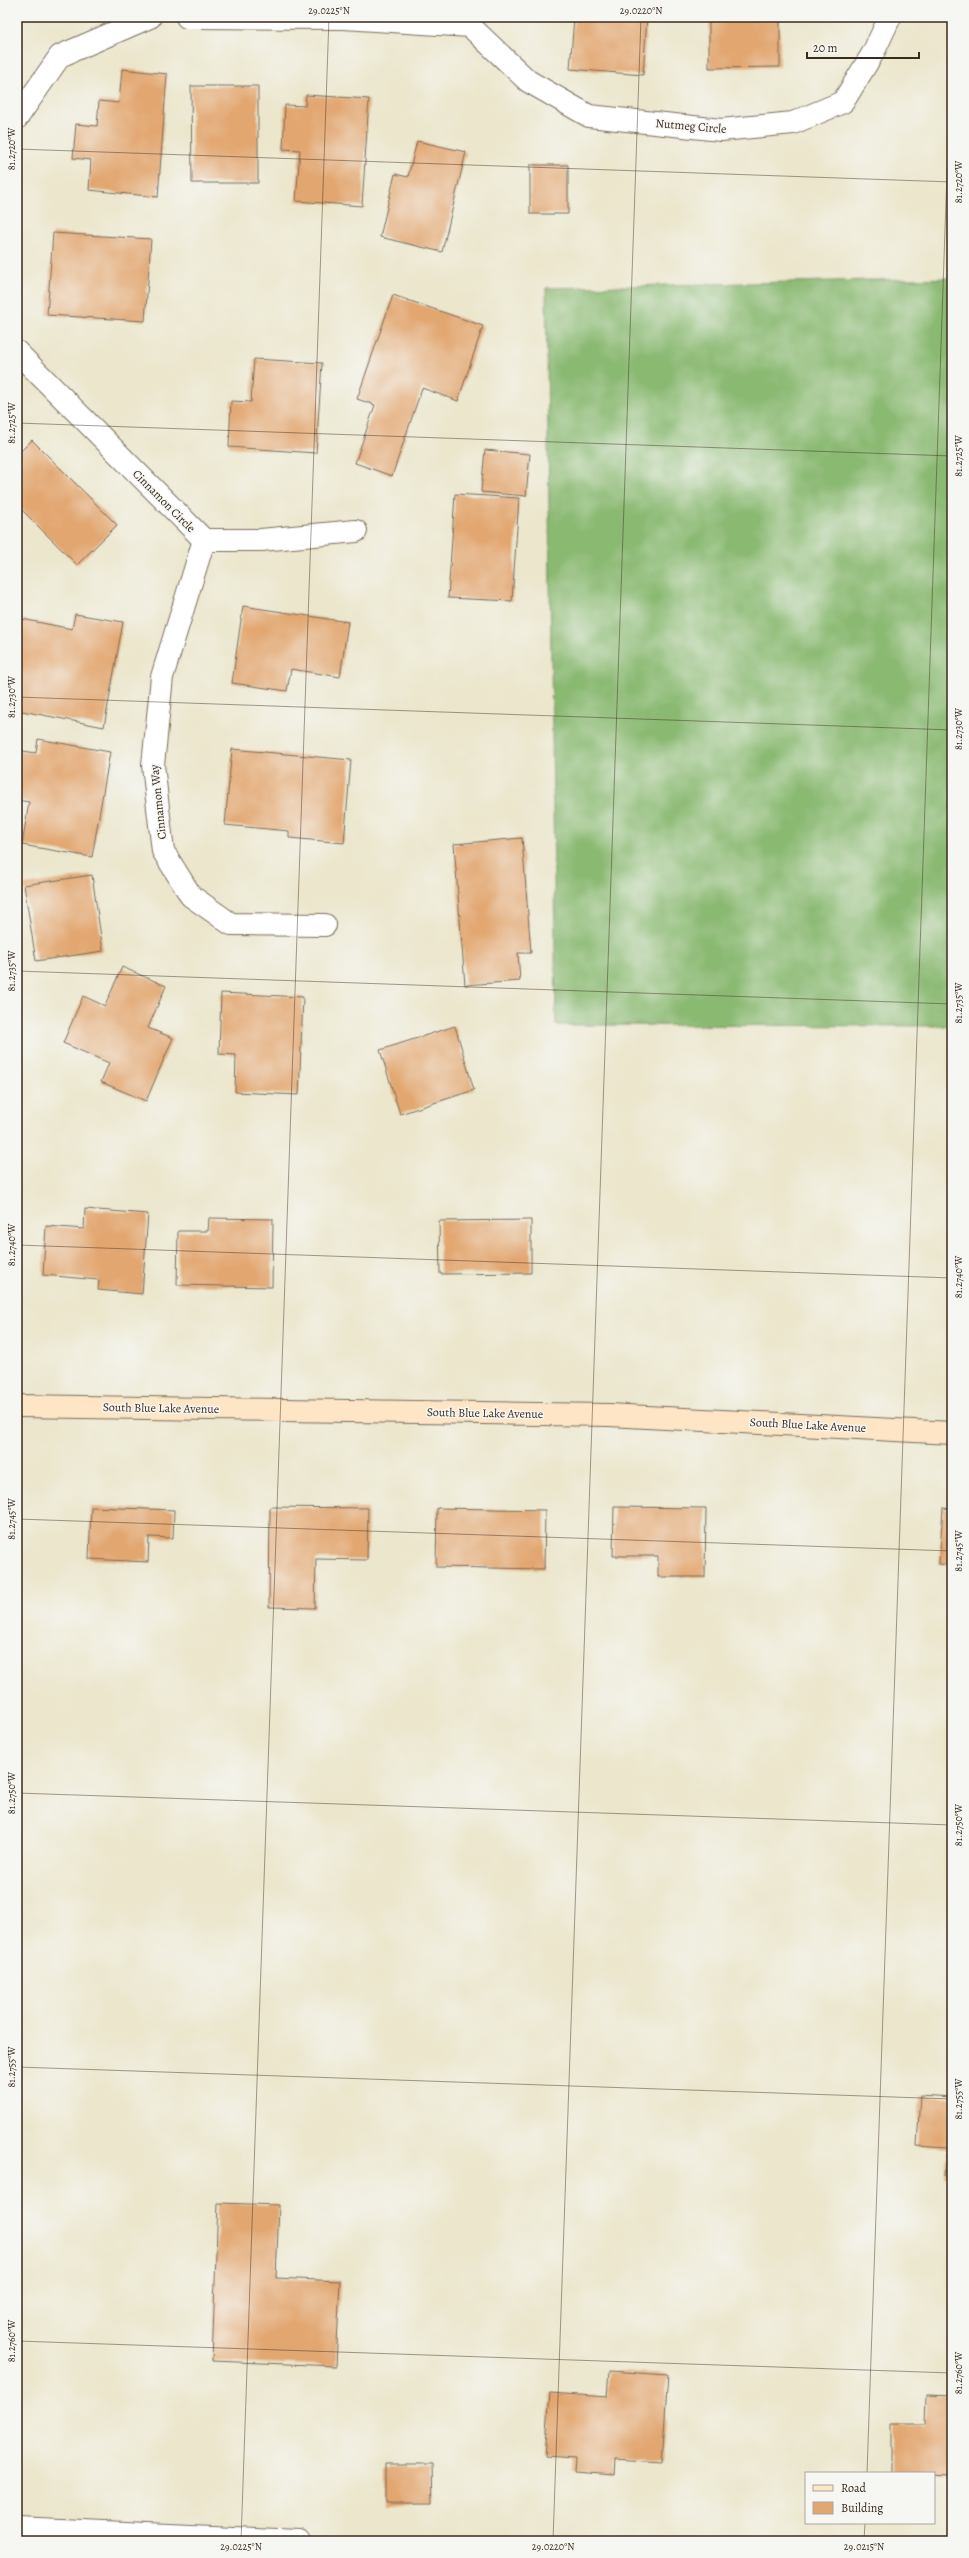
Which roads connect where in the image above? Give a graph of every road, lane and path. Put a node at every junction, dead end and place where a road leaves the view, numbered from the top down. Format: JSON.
{"nodes":[{"id":1,"x":150,"y":17,"type":"edge"},
{"id":2,"x":187,"y":17,"type":"edge"},
{"id":3,"x":890,"y":17,"type":"edge"},
{"id":4,"x":470,"y":22,"type":"edge"},
{"id":5,"x":17,"y":118,"type":"edge"},
{"id":6,"x":17,"y":352,"type":"edge"},
{"id":7,"x":356,"y":531,"type":"dead end"},
{"id":8,"x":204,"y":540,"type":"junction"},
{"id":9,"x":325,"y":925,"type":"dead end"},
{"id":10,"x":17,"y":1406,"type":"edge"},
{"id":11,"x":952,"y":1433,"type":"edge"},
{"id":12,"x":17,"y":2528,"type":"edge"},
{"id":13,"x":299,"y":2541,"type":"edge"}],
"edges":[{"from":1,"to":5,"type":"street"},
{"from":2,"to":4,"type":"street"},
{"from":3,"to":4,"type":"street","name":"Nutmeg Circle"},
{"from":6,"to":8,"type":"street","name":"Cinnamon Circle"},
{"from":7,"to":8,"type":"street","name":"Cinnamon Circle"},
{"from":8,"to":9,"type":"street","name":"Cinnamon Way"},
{"from":10,"to":11,"type":"main road","name":"South Blue Lake Avenue"},
{"from":12,"to":13,"type":"street"}]}
